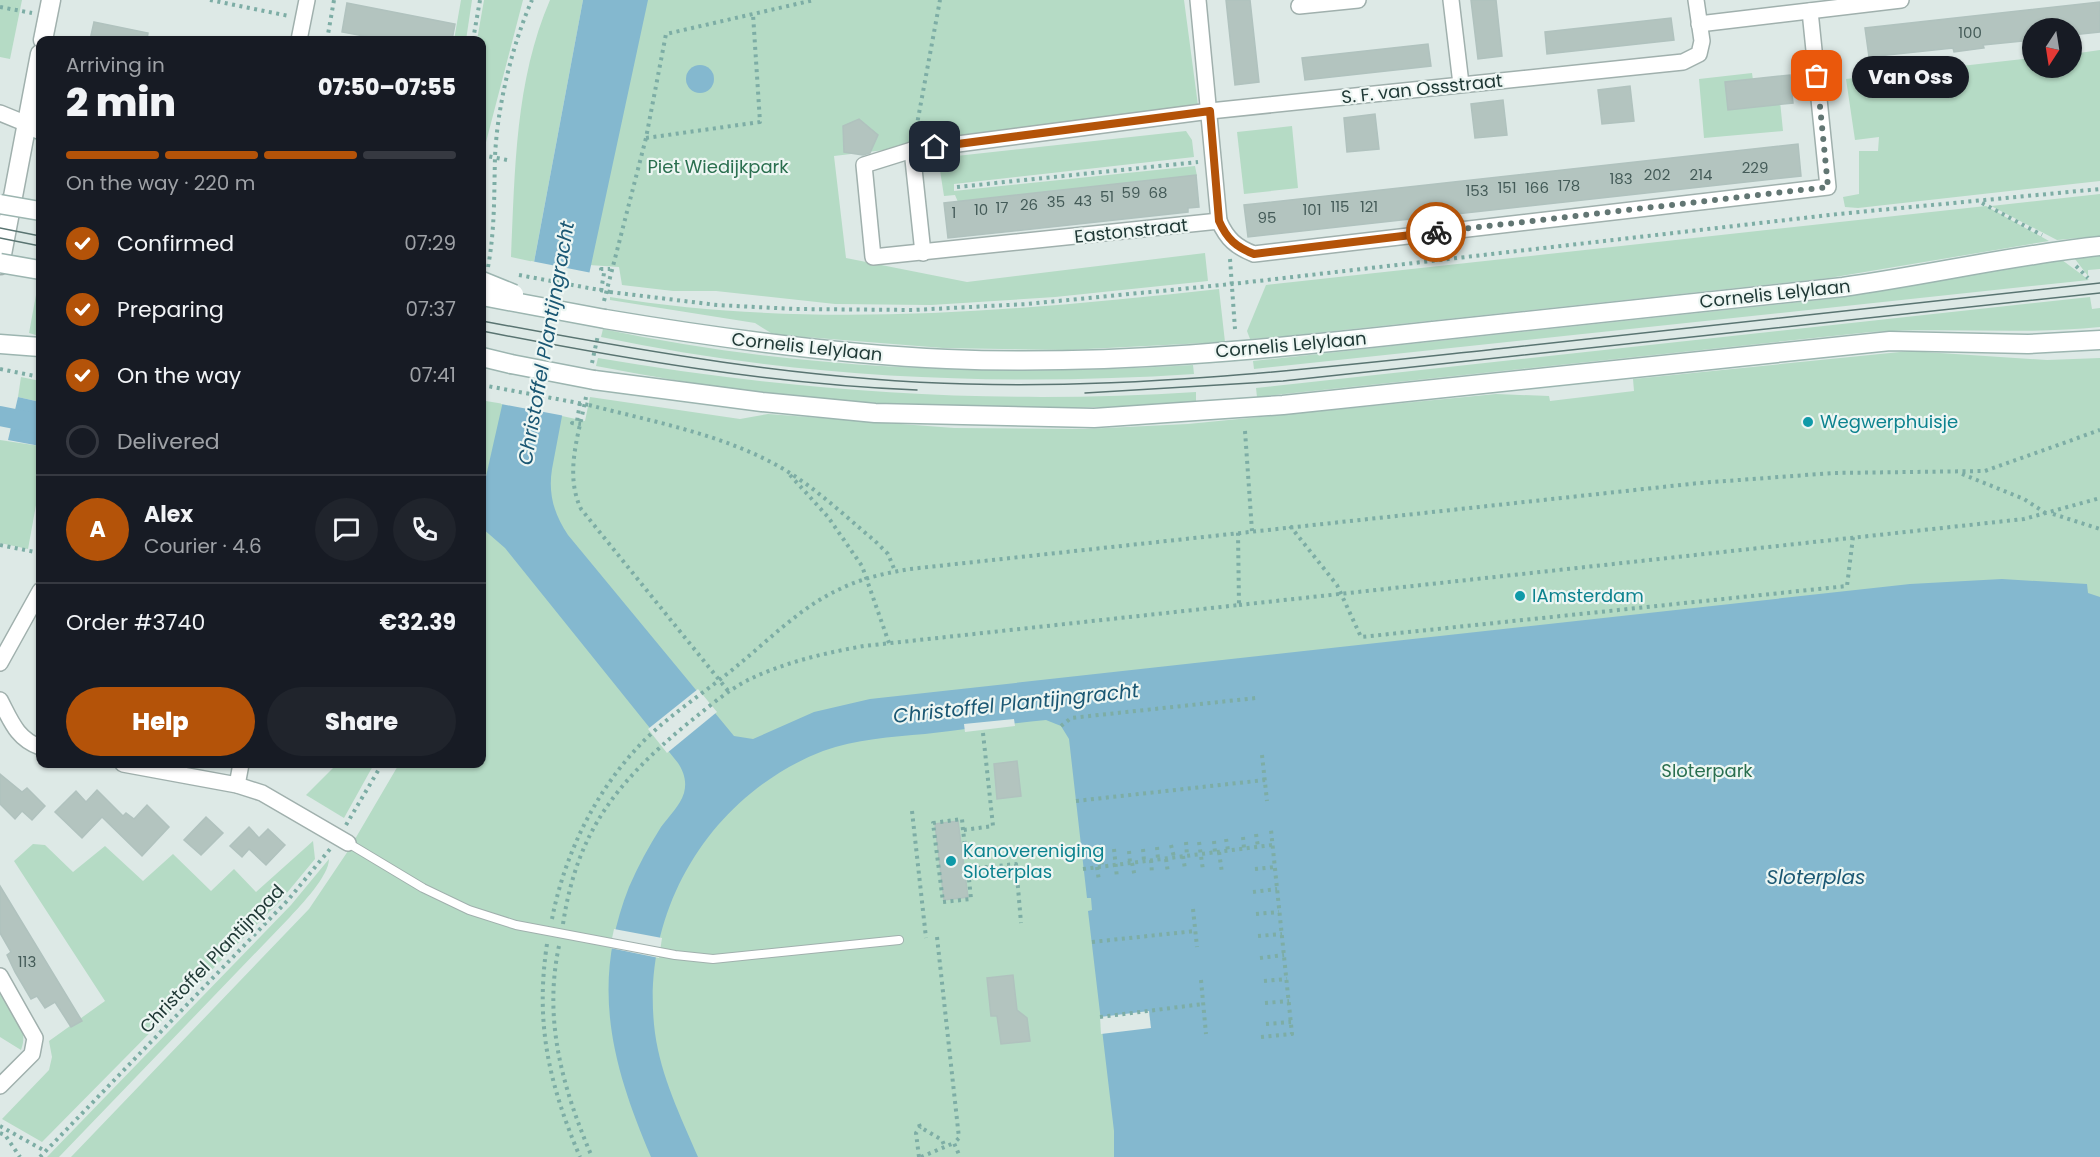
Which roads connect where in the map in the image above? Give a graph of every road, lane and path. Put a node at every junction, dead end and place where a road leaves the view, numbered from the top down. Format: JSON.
{"nodes":[{"id":1,"x":210,"y":0,"type":"edge"},
{"id":2,"x":308,"y":0,"type":"edge"},
{"id":3,"x":334,"y":0,"type":"edge"},
{"id":4,"x":480,"y":0,"type":"edge"},
{"id":5,"x":532,"y":0,"type":"edge"},
{"id":6,"x":814,"y":0,"type":"edge"},
{"id":7,"x":940,"y":0,"type":"edge"},
{"id":8,"x":1198,"y":0,"type":"edge"},
{"id":9,"x":1358,"y":0,"type":"edge"},
{"id":10,"x":1451,"y":0,"type":"edge"},
{"id":11,"x":1696,"y":0,"type":"edge"},
{"id":12,"x":1901,"y":0,"type":"edge"},
{"id":13,"x":1299,"y":6,"type":"dead end"},
{"id":14,"x":0,"y":7,"type":"edge"},
{"id":15,"x":49,"y":8,"type":"edge"},
{"id":16,"x":1810,"y":11,"type":"junction"},
{"id":17,"x":753,"y":14,"type":"junction"},
{"id":18,"x":304,"y":19,"type":"junction"},
{"id":19,"x":1699,"y":24,"type":"junction"},
{"id":20,"x":44,"y":36,"type":"edge"},
{"id":21,"x":300,"y":36,"type":"edge"},
{"id":22,"x":328,"y":36,"type":"edge"},
{"id":23,"x":474,"y":36,"type":"edge"},
{"id":24,"x":1461,"y":84,"type":"junction"},
{"id":25,"x":36,"y":106,"type":"edge"},
{"id":26,"x":1210,"y":111,"type":"junction"},
{"id":27,"x":0,"y":113,"type":"edge"},
{"id":28,"x":34,"y":127,"type":"edge"},
{"id":29,"x":646,"y":138,"type":"junction"},
{"id":30,"x":912,"y":150,"type":"junction"},
{"id":31,"x":486,"y":156,"type":"edge"},
{"id":32,"x":495,"y":157,"type":"junction"},
{"id":33,"x":507,"y":160,"type":"dead end"},
{"id":34,"x":1214,"y":160,"type":"junction"},
{"id":35,"x":957,"y":187,"type":"dead end"},
{"id":36,"x":2100,"y":189,"type":"edge"},
{"id":37,"x":0,"y":204,"type":"edge"},
{"id":38,"x":36,"y":210,"type":"edge"},
{"id":39,"x":1219,"y":221,"type":"junction"},
{"id":40,"x":1230,"y":240,"type":"junction"},
{"id":41,"x":2100,"y":246,"type":"edge"},
{"id":42,"x":923,"y":253,"type":"junction"},
{"id":43,"x":0,"y":264,"type":"edge"},
{"id":44,"x":36,"y":269,"type":"edge"},
{"id":45,"x":610,"y":269,"type":"junction"},
{"id":46,"x":487,"y":272,"type":"edge"},
{"id":47,"x":508,"y":273,"type":"dead end"},
{"id":48,"x":1232,"y":284,"type":"junction"},
{"id":49,"x":601,"y":291,"type":"junction"},
{"id":50,"x":486,"y":297,"type":"edge"},
{"id":51,"x":543,"y":307,"type":"junction"},
{"id":52,"x":603,"y":315,"type":"junction"},
{"id":53,"x":1235,"y":328,"type":"dead end"},
{"id":54,"x":2100,"y":340,"type":"edge"},
{"id":55,"x":0,"y":344,"type":"edge"},
{"id":56,"x":36,"y":347,"type":"edge"},
{"id":57,"x":486,"y":358,"type":"edge"},
{"id":58,"x":511,"y":364,"type":"junction"},
{"id":59,"x":486,"y":365,"type":"edge"},
{"id":60,"x":0,"y":369,"type":"edge"},
{"id":61,"x":36,"y":376,"type":"edge"},
{"id":62,"x":591,"y":380,"type":"junction"},
{"id":63,"x":486,"y":386,"type":"edge"},
{"id":64,"x":580,"y":403,"type":"junction"},
{"id":65,"x":580,"y":424,"type":"junction"},
{"id":66,"x":2100,"y":430,"type":"edge"},
{"id":67,"x":1245,"y":431,"type":"dead end"},
{"id":68,"x":785,"y":470,"type":"junction"},
{"id":69,"x":1960,"y":473,"type":"junction"},
{"id":70,"x":2100,"y":498,"type":"edge"},
{"id":71,"x":2050,"y":514,"type":"junction"},
{"id":72,"x":1290,"y":526,"type":"junction"},
{"id":73,"x":2100,"y":529,"type":"edge"},
{"id":74,"x":1252,"y":531,"type":"junction"},
{"id":75,"x":1238,"y":532,"type":"junction"},
{"id":76,"x":1853,"y":537,"type":"junction"},
{"id":77,"x":0,"y":545,"type":"edge"},
{"id":78,"x":36,"y":552,"type":"edge"},
{"id":79,"x":895,"y":572,"type":"junction"},
{"id":80,"x":868,"y":578,"type":"junction"},
{"id":81,"x":1342,"y":594,"type":"junction"},
{"id":82,"x":36,"y":598,"type":"edge"},
{"id":83,"x":1239,"y":605,"type":"junction"},
{"id":84,"x":889,"y":643,"type":"junction"},
{"id":85,"x":0,"y":663,"type":"edge"},
{"id":86,"x":718,"y":682,"type":"junction"},
{"id":87,"x":726,"y":693,"type":"junction"},
{"id":88,"x":1256,"y":698,"type":"dead end"},
{"id":89,"x":0,"y":700,"type":"edge"},
{"id":90,"x":1061,"y":726,"type":"dead end"},
{"id":91,"x":983,"y":733,"type":"dead end"},
{"id":92,"x":36,"y":745,"type":"edge"},
{"id":93,"x":1262,"y":755,"type":"dead end"},
{"id":94,"x":145,"y":768,"type":"edge"},
{"id":95,"x":240,"y":768,"type":"edge"},
{"id":96,"x":379,"y":768,"type":"edge"},
{"id":97,"x":1265,"y":780,"type":"junction"},
{"id":98,"x":237,"y":785,"type":"junction"},
{"id":99,"x":1076,"y":801,"type":"dead end"},
{"id":100,"x":1267,"y":801,"type":"dead end"},
{"id":101,"x":912,"y":811,"type":"dead end"},
{"id":102,"x":963,"y":830,"type":"junction"},
{"id":103,"x":1271,"y":830,"type":"dead end"},
{"id":104,"x":1256,"y":834,"type":"dead end"},
{"id":105,"x":1243,"y":837,"type":"dead end"},
{"id":106,"x":1226,"y":839,"type":"dead end"},
{"id":107,"x":343,"y":840,"type":"junction"},
{"id":108,"x":1214,"y":841,"type":"dead end"},
{"id":109,"x":1186,"y":842,"type":"dead end"},
{"id":110,"x":1199,"y":842,"type":"dead end"},
{"id":111,"x":1171,"y":845,"type":"dead end"},
{"id":112,"x":1272,"y":845,"type":"junction"},
{"id":113,"x":1157,"y":847,"type":"dead end"},
{"id":114,"x":1258,"y":847,"type":"junction"},
{"id":115,"x":1114,"y":849,"type":"dead end"},
{"id":116,"x":1143,"y":849,"type":"dead end"},
{"id":117,"x":1244,"y":849,"type":"junction"},
{"id":118,"x":1228,"y":850,"type":"junction"},
{"id":119,"x":1129,"y":851,"type":"dead end"},
{"id":120,"x":1217,"y":852,"type":"junction"},
{"id":121,"x":1101,"y":854,"type":"dead end"},
{"id":122,"x":1201,"y":854,"type":"junction"},
{"id":123,"x":1185,"y":856,"type":"junction"},
{"id":124,"x":1174,"y":857,"type":"junction"},
{"id":125,"x":1166,"y":858,"type":"junction"},
{"id":126,"x":1158,"y":859,"type":"junction"},
{"id":127,"x":1151,"y":860,"type":"junction"},
{"id":128,"x":1144,"y":861,"type":"junction"},
{"id":129,"x":1131,"y":863,"type":"junction"},
{"id":130,"x":1115,"y":865,"type":"junction"},
{"id":131,"x":1100,"y":867,"type":"junction"},
{"id":132,"x":1275,"y":867,"type":"junction"},
{"id":133,"x":968,"y":869,"type":"junction"},
{"id":134,"x":1083,"y":869,"type":"dead end"},
{"id":135,"x":1185,"y":869,"type":"dead end"},
{"id":136,"x":1255,"y":869,"type":"dead end"},
{"id":137,"x":1203,"y":870,"type":"dead end"},
{"id":138,"x":1168,"y":873,"type":"dead end"},
{"id":139,"x":1222,"y":873,"type":"dead end"},
{"id":140,"x":1152,"y":874,"type":"dead end"},
{"id":141,"x":1134,"y":877,"type":"dead end"},
{"id":142,"x":1117,"y":878,"type":"dead end"},
{"id":143,"x":1099,"y":881,"type":"dead end"},
{"id":144,"x":1277,"y":890,"type":"junction"},
{"id":145,"x":1253,"y":892,"type":"dead end"},
{"id":146,"x":1193,"y":909,"type":"dead end"},
{"id":147,"x":1279,"y":912,"type":"junction"},
{"id":148,"x":1256,"y":914,"type":"dead end"},
{"id":149,"x":1022,"y":923,"type":"dead end"},
{"id":150,"x":549,"y":931,"type":"junction"},
{"id":151,"x":1195,"y":931,"type":"junction"},
{"id":152,"x":561,"y":933,"type":"junction"},
{"id":153,"x":1282,"y":934,"type":"junction"},
{"id":154,"x":1258,"y":936,"type":"dead end"},
{"id":155,"x":936,"y":937,"type":"dead end"},
{"id":156,"x":926,"y":938,"type":"dead end"},
{"id":157,"x":899,"y":940,"type":"dead end"},
{"id":158,"x":1092,"y":942,"type":"dead end"},
{"id":159,"x":1197,"y":947,"type":"dead end"},
{"id":160,"x":1284,"y":955,"type":"junction"},
{"id":161,"x":1260,"y":958,"type":"dead end"},
{"id":162,"x":0,"y":976,"type":"edge"},
{"id":163,"x":1287,"y":979,"type":"junction"},
{"id":164,"x":1201,"y":980,"type":"dead end"},
{"id":165,"x":1264,"y":981,"type":"dead end"},
{"id":166,"x":1289,"y":1001,"type":"junction"},
{"id":167,"x":1264,"y":1002,"type":"dead end"},
{"id":168,"x":1203,"y":1005,"type":"junction"},
{"id":169,"x":1100,"y":1017,"type":"dead end"},
{"id":170,"x":1291,"y":1022,"type":"junction"},
{"id":171,"x":1266,"y":1024,"type":"dead end"},
{"id":172,"x":1206,"y":1034,"type":"dead end"},
{"id":173,"x":1261,"y":1037,"type":"dead end"},
{"id":174,"x":0,"y":1086,"type":"edge"},
{"id":175,"x":0,"y":1126,"type":"edge"},
{"id":176,"x":0,"y":1132,"type":"edge"},
{"id":177,"x":954,"y":1143,"type":"junction"},
{"id":178,"x":945,"y":1147,"type":"junction"},
{"id":179,"x":45,"y":1151,"type":"junction"},
{"id":180,"x":20,"y":1157,"type":"edge"},
{"id":181,"x":40,"y":1157,"type":"edge"},
{"id":182,"x":580,"y":1157,"type":"edge"},
{"id":183,"x":592,"y":1157,"type":"edge"},
{"id":184,"x":920,"y":1157,"type":"edge"},
{"id":185,"x":960,"y":1157,"type":"edge"}],
"edges":[{"from":1,"to":18,"type":"path"},
{"from":2,"to":18,"type":"street"},
{"from":3,"to":22,"type":"path"},
{"from":4,"to":23,"type":"path"},
{"from":5,"to":32,"type":"path"},
{"from":6,"to":17,"type":"path"},
{"from":7,"to":30,"type":"path"},
{"from":8,"to":26,"type":"street"},
{"from":9,"to":13,"type":"street"},
{"from":10,"to":24,"type":"street"},
{"from":11,"to":19,"type":"street"},
{"from":12,"to":16,"type":"street"},
{"from":14,"to":15,"type":"path"},
{"from":15,"to":20,"type":"main road"},
{"from":16,"to":19,"type":"street"},
{"from":16,"to":40,"type":"street"},
{"from":17,"to":29,"type":"path"},
{"from":17,"to":29,"type":"path"},
{"from":18,"to":21,"type":"street"},
{"from":19,"to":24,"type":"street","name":"S. F. van Ossstraat"},
{"from":24,"to":26,"type":"street","name":"S. F. van Ossstraat"},
{"from":25,"to":28,"type":"main road"},
{"from":26,"to":30,"type":"street","name":"S. F. van Ossstraat"},
{"from":26,"to":34,"type":"street"},
{"from":27,"to":28,"type":"street"},
{"from":28,"to":43,"type":"main road"},
{"from":29,"to":45,"type":"path"},
{"from":30,"to":42,"type":"street"},
{"from":30,"to":42,"type":"street","name":"Eastonstraat"},
{"from":31,"to":32,"type":"path"},
{"from":32,"to":33,"type":"path"},
{"from":32,"to":46,"type":"path"},
{"from":34,"to":35,"type":"path"},
{"from":34,"to":39,"type":"street"},
{"from":36,"to":48,"type":"path","name":"Cornelis Lelylaan"},
{"from":37,"to":38,"type":"main road","bridge":true},
{"from":39,"to":40,"type":"street"},
{"from":39,"to":42,"type":"street","name":"Eastonstraat"},
{"from":40,"to":48,"type":"path"},
{"from":41,"to":52,"type":"main road","name":"Cornelis Lelylaan"},
{"from":43,"to":44,"type":"main road","bridge":true},
{"from":45,"to":49,"type":"path"},
{"from":45,"to":52,"type":"path"},
{"from":46,"to":51,"type":"main road","bridge":true},
{"from":47,"to":49,"type":"path","name":"Cornelis Lelylaan","bridge":true},
{"from":48,"to":49,"type":"path","name":"Cornelis Lelylaan","bridge":true},
{"from":48,"to":53,"type":"path"},
{"from":50,"to":51,"type":"main road","name":"Cornelis Lelylaan","bridge":true},
{"from":51,"to":52,"type":"main road","name":"Cornelis Lelylaan","bridge":true},
{"from":52,"to":62,"type":"path"},
{"from":54,"to":62,"type":"main road"},
{"from":55,"to":56,"type":"main road"},
{"from":57,"to":58,"type":"main road"},
{"from":58,"to":59,"type":"main road"},
{"from":58,"to":62,"type":"main road","bridge":true},
{"from":60,"to":61,"type":"path"},
{"from":62,"to":65,"type":"path"},
{"from":63,"to":64,"type":"path","bridge":true},
{"from":64,"to":65,"type":"path"},
{"from":64,"to":68,"type":"path","bridge":true},
{"from":65,"to":86,"type":"path"},
{"from":66,"to":69,"type":"path"},
{"from":67,"to":74,"type":"path"},
{"from":68,"to":79,"type":"path"},
{"from":68,"to":80,"type":"path"},
{"from":69,"to":71,"type":"path"},
{"from":69,"to":72,"type":"path"},
{"from":70,"to":71,"type":"path"},
{"from":71,"to":73,"type":"path"},
{"from":71,"to":76,"type":"path"},
{"from":72,"to":74,"type":"path"},
{"from":72,"to":81,"type":"path"},
{"from":74,"to":75,"type":"path"},
{"from":75,"to":79,"type":"path"},
{"from":75,"to":83,"type":"path"},
{"from":76,"to":81,"type":"path"},
{"from":76,"to":81,"type":"path"},
{"from":77,"to":78,"type":"path"},
{"from":79,"to":80,"type":"path"},
{"from":80,"to":84,"type":"path"},
{"from":80,"to":86,"type":"path"},
{"from":81,"to":83,"type":"path"},
{"from":82,"to":85,"type":"street"},
{"from":83,"to":84,"type":"path"},
{"from":84,"to":87,"type":"path"},
{"from":86,"to":87,"type":"path"},
{"from":86,"to":150,"type":"path"},
{"from":87,"to":152,"type":"path"},
{"from":88,"to":90,"type":"path"},
{"from":89,"to":92,"type":"street"},
{"from":91,"to":102,"type":"path"},
{"from":93,"to":97,"type":"path"},
{"from":94,"to":98,"type":"street"},
{"from":95,"to":98,"type":"street"},
{"from":96,"to":107,"type":"path","name":"Christoffel Plantijnpad"},
{"from":97,"to":99,"type":"path"},
{"from":97,"to":100,"type":"path"},
{"from":98,"to":107,"type":"street"},
{"from":101,"to":156,"type":"path"},
{"from":102,"to":133,"type":"path"},
{"from":102,"to":133,"type":"path"},
{"from":103,"to":112,"type":"path"},
{"from":104,"to":114,"type":"path"},
{"from":105,"to":117,"type":"path"},
{"from":106,"to":118,"type":"path"},
{"from":107,"to":150,"type":"lane"},
{"from":107,"to":179,"type":"path","name":"Christoffel Plantijnpad"},
{"from":108,"to":120,"type":"path"},
{"from":109,"to":123,"type":"path"},
{"from":110,"to":122,"type":"path"},
{"from":111,"to":124,"type":"path"},
{"from":112,"to":114,"type":"path"},
{"from":112,"to":132,"type":"path"},
{"from":113,"to":126,"type":"path"},
{"from":114,"to":117,"type":"path"},
{"from":115,"to":130,"type":"path"},
{"from":116,"to":128,"type":"path"},
{"from":117,"to":118,"type":"path"},
{"from":118,"to":120,"type":"path"},
{"from":119,"to":129,"type":"path"},
{"from":120,"to":122,"type":"path"},
{"from":120,"to":139,"type":"path"},
{"from":121,"to":131,"type":"path"},
{"from":122,"to":123,"type":"path"},
{"from":122,"to":137,"type":"path"},
{"from":123,"to":124,"type":"path"},
{"from":123,"to":135,"type":"path"},
{"from":124,"to":125,"type":"path"},
{"from":125,"to":126,"type":"path"},
{"from":125,"to":138,"type":"path"},
{"from":126,"to":127,"type":"path"},
{"from":127,"to":128,"type":"path"},
{"from":127,"to":140,"type":"path"},
{"from":128,"to":129,"type":"path"},
{"from":129,"to":130,"type":"path"},
{"from":129,"to":141,"type":"path"},
{"from":130,"to":131,"type":"path"},
{"from":130,"to":142,"type":"path"},
{"from":131,"to":134,"type":"path"},
{"from":131,"to":143,"type":"path"},
{"from":132,"to":136,"type":"path"},
{"from":132,"to":144,"type":"path"},
{"from":133,"to":149,"type":"path"},
{"from":144,"to":145,"type":"path"},
{"from":144,"to":147,"type":"path"},
{"from":146,"to":151,"type":"path"},
{"from":147,"to":148,"type":"path"},
{"from":147,"to":153,"type":"path"},
{"from":150,"to":152,"type":"lane"},
{"from":150,"to":182,"type":"path"},
{"from":151,"to":158,"type":"path"},
{"from":151,"to":159,"type":"path"},
{"from":152,"to":157,"type":"lane"},
{"from":152,"to":183,"type":"path"},
{"from":153,"to":154,"type":"path"},
{"from":153,"to":160,"type":"path"},
{"from":155,"to":177,"type":"path"},
{"from":160,"to":161,"type":"path"},
{"from":160,"to":163,"type":"path"},
{"from":162,"to":174,"type":"street"},
{"from":163,"to":165,"type":"path"},
{"from":163,"to":166,"type":"path"},
{"from":164,"to":168,"type":"path"},
{"from":166,"to":167,"type":"path"},
{"from":166,"to":170,"type":"path"},
{"from":168,"to":169,"type":"path"},
{"from":168,"to":172,"type":"path"},
{"from":170,"to":171,"type":"path"},
{"from":170,"to":173,"type":"path"},
{"from":175,"to":179,"type":"path"},
{"from":176,"to":180,"type":"path"},
{"from":177,"to":178,"type":"path"},
{"from":177,"to":185,"type":"path"},
{"from":178,"to":184,"type":"path"},
{"from":178,"to":184,"type":"path"},
{"from":179,"to":181,"type":"path","name":"Christoffel Plantijnpad"}]}
